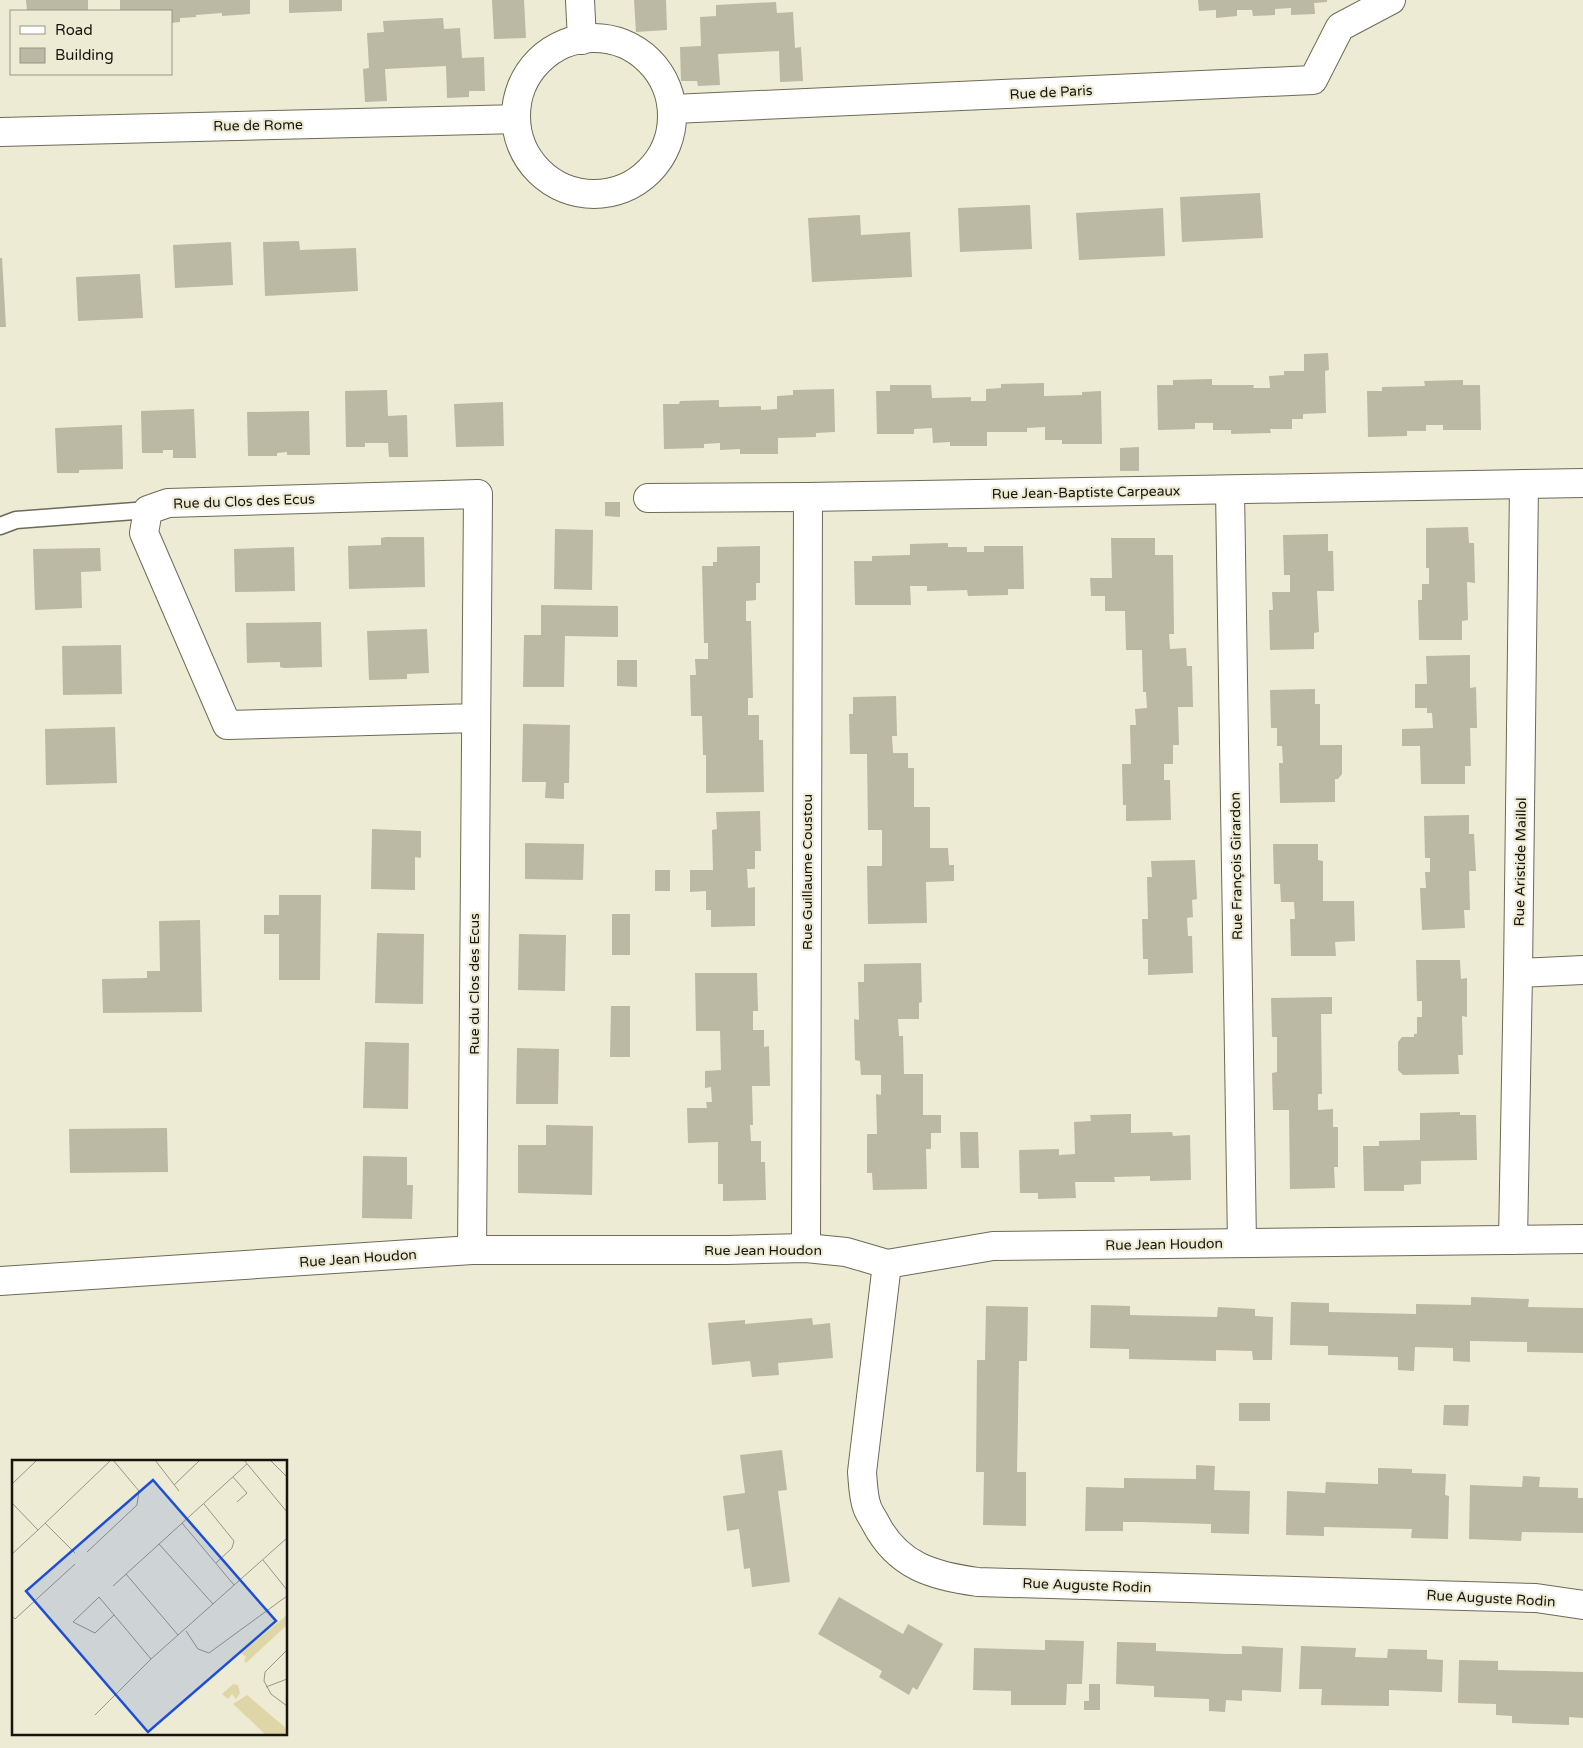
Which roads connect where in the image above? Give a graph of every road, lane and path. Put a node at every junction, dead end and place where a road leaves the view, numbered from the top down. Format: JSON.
{"nodes":[{"id":1,"x":580,"y":0,"type":"edge"},
{"id":2,"x":1391,"y":0,"type":"edge"},
{"id":3,"x":582,"y":40,"type":"junction"},
{"id":4,"x":673,"y":109,"type":"junction"},
{"id":5,"x":516,"y":119,"type":"junction"},
{"id":6,"x":0,"y":132,"type":"edge"},
{"id":7,"x":1583,"y":483,"type":"edge"},
{"id":8,"x":1524,"y":484,"type":"junction"},
{"id":9,"x":1230,"y":490,"type":"junction"},
{"id":10,"x":808,"y":497,"type":"junction"},
{"id":11,"x":648,"y":498,"type":"dead end"},
{"id":12,"x":148,"y":510,"type":"junction"},
{"id":13,"x":0,"y":526,"type":"edge"},
{"id":14,"x":475,"y":718,"type":"junction"},
{"id":15,"x":1583,"y":970,"type":"edge"},
{"id":16,"x":1518,"y":973,"type":"junction"},
{"id":17,"x":1583,"y":1239,"type":"edge"},
{"id":18,"x":1512,"y":1240,"type":"junction"},
{"id":19,"x":1242,"y":1242,"type":"junction"},
{"id":20,"x":806,"y":1248,"type":"junction"},
{"id":21,"x":472,"y":1250,"type":"junction"},
{"id":22,"x":887,"y":1264,"type":"junction"},
{"id":23,"x":0,"y":1281,"type":"edge"},
{"id":24,"x":1583,"y":1605,"type":"edge"}],
"edges":[{"from":1,"to":3,"type":"street"},
{"from":2,"to":4,"type":"street","name":"Rue de Paris"},
{"from":3,"to":4,"type":"street"},
{"from":3,"to":5,"type":"street"},
{"from":4,"to":5,"type":"street"},
{"from":5,"to":6,"type":"street","name":"Rue de Rome"},
{"from":7,"to":8,"type":"street","name":"Rue Jean-Baptiste Carpeaux"},
{"from":8,"to":9,"type":"street","name":"Rue Jean-Baptiste Carpeaux"},
{"from":8,"to":16,"type":"street","name":"Rue Aristide Maillol"},
{"from":9,"to":10,"type":"street","name":"Rue Jean-Baptiste Carpeaux"},
{"from":9,"to":19,"type":"street","name":"Rue François Girardon"},
{"from":10,"to":11,"type":"street","name":"Rue Jean-Baptiste Carpeaux"},
{"from":10,"to":20,"type":"street","name":"Rue Guillaume Coustou"},
{"from":12,"to":13,"type":"lane"},
{"from":12,"to":14,"type":"street"},
{"from":12,"to":14,"type":"street","name":"Rue du Clos des Ecus"},
{"from":14,"to":21,"type":"street","name":"Rue du Clos des Ecus"},
{"from":15,"to":16,"type":"street"},
{"from":16,"to":18,"type":"street","name":"Rue Aristide Maillol"},
{"from":17,"to":18,"type":"street","name":"Rue Jean Houdon"},
{"from":18,"to":19,"type":"street","name":"Rue Jean Houdon"},
{"from":19,"to":22,"type":"street","name":"Rue Jean Houdon"},
{"from":20,"to":21,"type":"street","name":"Rue Jean Houdon"},
{"from":20,"to":22,"type":"street","name":"Rue Jean Houdon"},
{"from":21,"to":23,"type":"street","name":"Rue Jean Houdon"},
{"from":22,"to":24,"type":"street","name":"Rue Auguste Rodin"}]}
